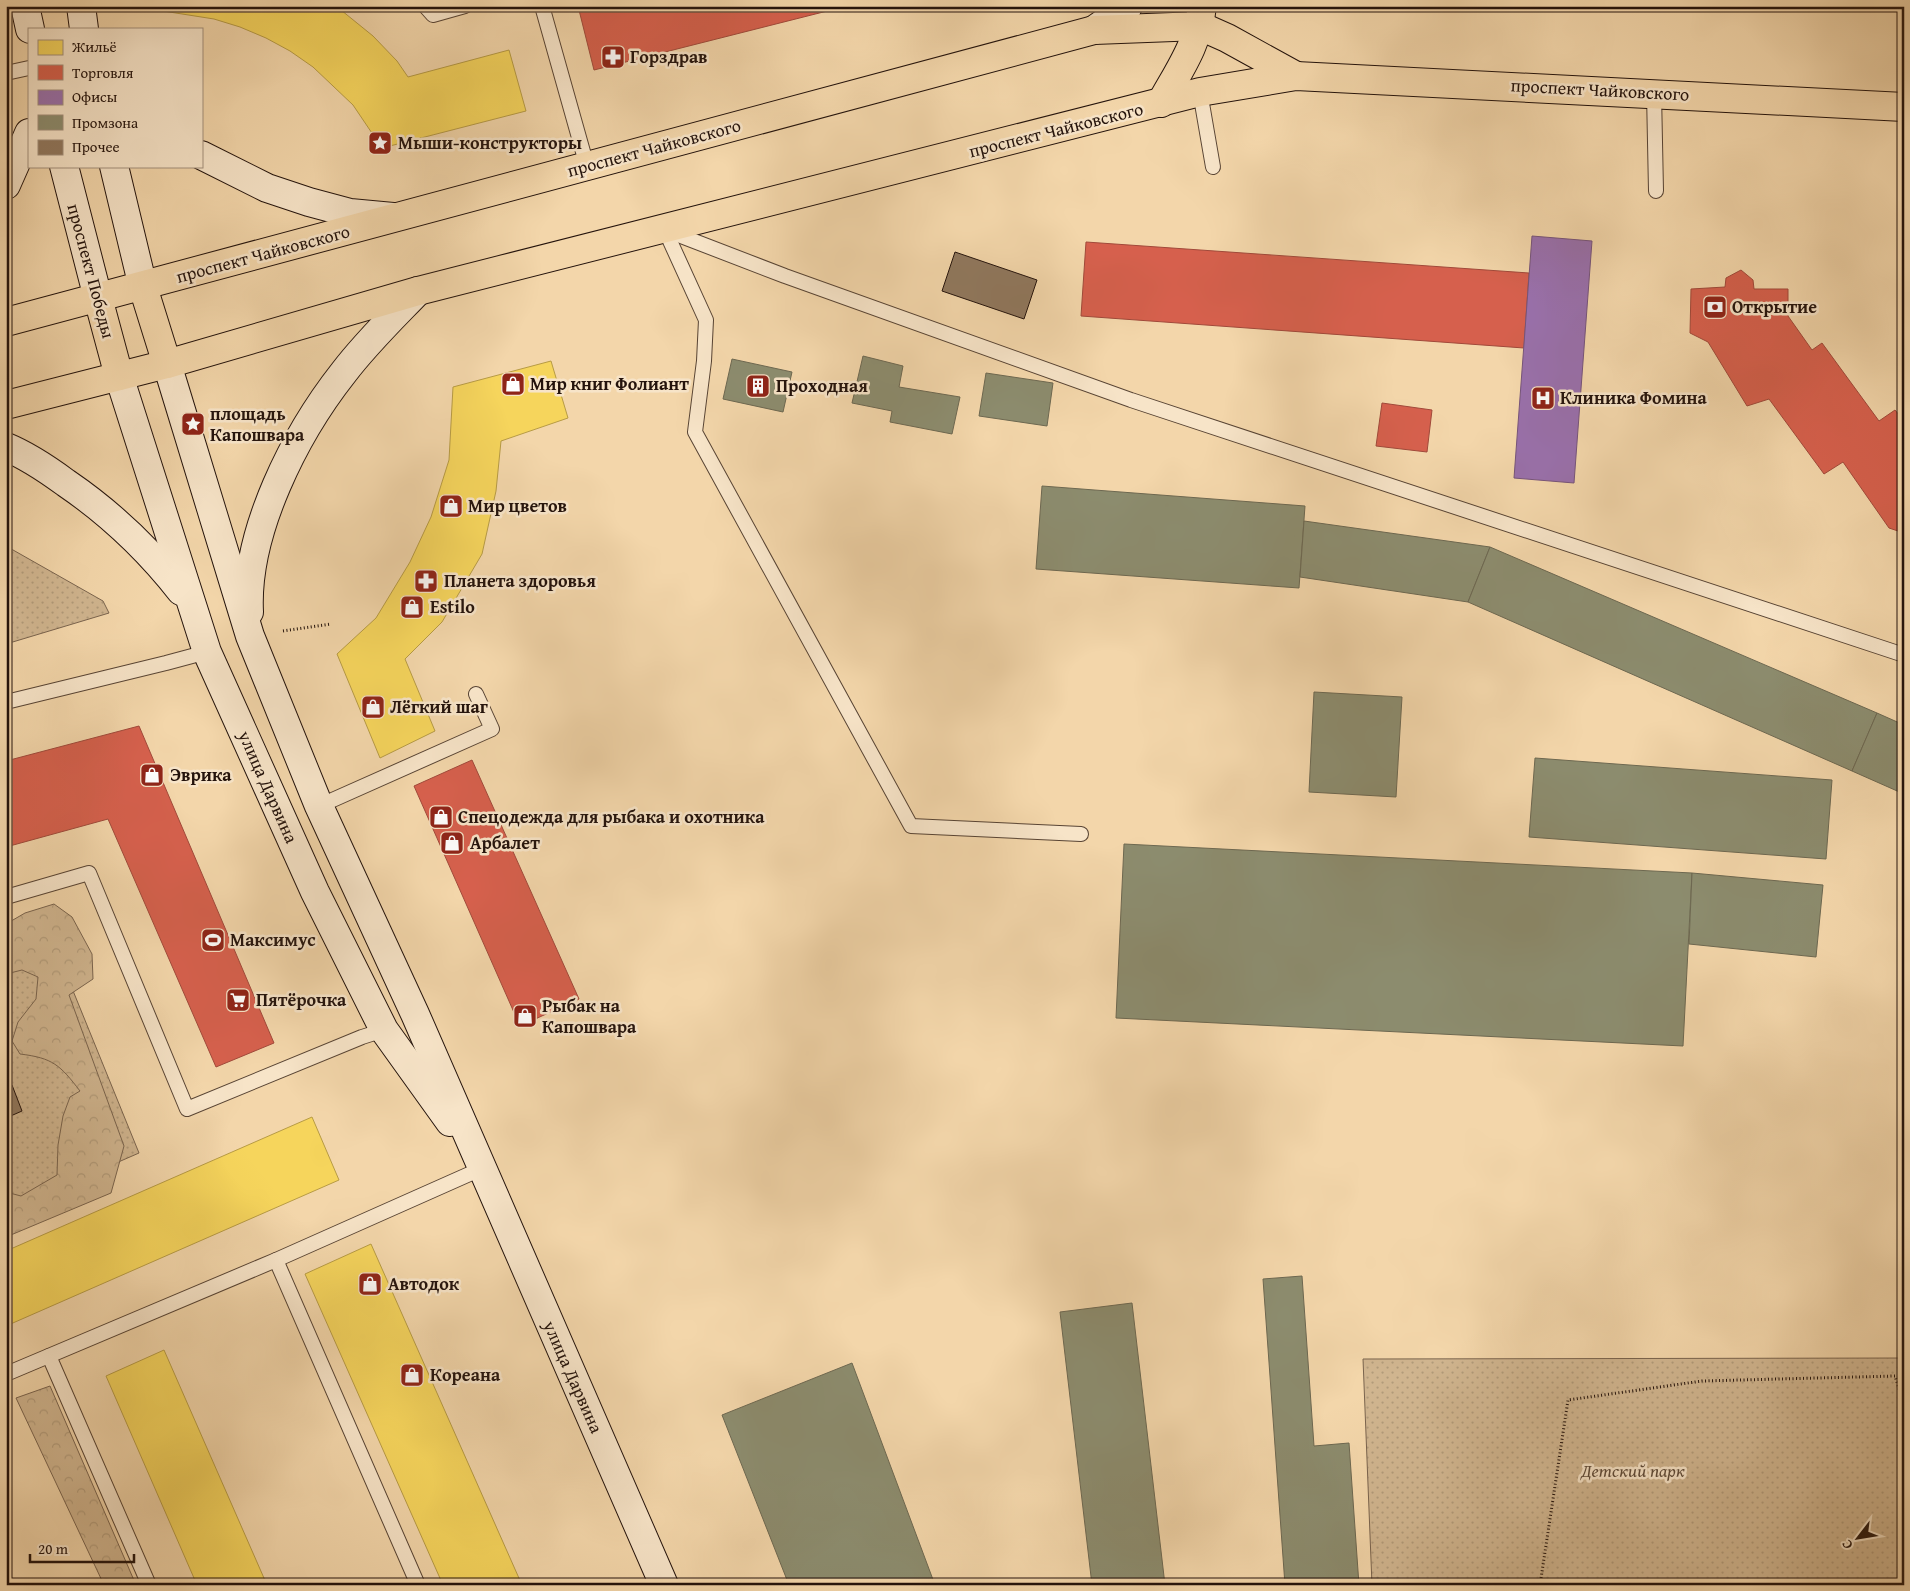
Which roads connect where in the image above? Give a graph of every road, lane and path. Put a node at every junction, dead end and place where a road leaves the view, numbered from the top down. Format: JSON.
{"nodes":[{"id":1,"x":25,"y":6,"type":"edge"},
{"id":2,"x":81,"y":6,"type":"edge"},
{"id":3,"x":425,"y":6,"type":"edge"},
{"id":4,"x":465,"y":6,"type":"edge"},
{"id":5,"x":542,"y":6,"type":"edge"},
{"id":6,"x":1128,"y":6,"type":"edge"},
{"id":7,"x":1201,"y":16,"type":"edge"},
{"id":8,"x":30,"y":28,"type":"edge"},
{"id":9,"x":84,"y":28,"type":"edge"},
{"id":10,"x":1094,"y":30,"type":"junction"},
{"id":11,"x":28,"y":68,"type":"edge"},
{"id":12,"x":6,"y":74,"type":"edge"},
{"id":13,"x":1296,"y":76,"type":"junction"},
{"id":14,"x":1200,"y":92,"type":"junction"},
{"id":15,"x":1654,"y":93,"type":"junction"},
{"id":16,"x":1161,"y":103,"type":"junction"},
{"id":17,"x":1904,"y":107,"type":"edge"},
{"id":18,"x":28,"y":134,"type":"edge"},
{"id":19,"x":202,"y":156,"type":"edge"},
{"id":20,"x":587,"y":166,"type":"junction"},
{"id":21,"x":1213,"y":167,"type":"dead end"},
{"id":22,"x":65,"y":168,"type":"edge"},
{"id":23,"x":114,"y":168,"type":"edge"},
{"id":24,"x":6,"y":185,"type":"edge"},
{"id":25,"x":1656,"y":191,"type":"dead end"},
{"id":26,"x":394,"y":218,"type":"junction"},
{"id":27,"x":665,"y":230,"type":"junction"},
{"id":28,"x":142,"y":287,"type":"junction"},
{"id":29,"x":418,"y":291,"type":"junction"},
{"id":30,"x":98,"y":298,"type":"junction"},
{"id":31,"x":6,"y":322,"type":"edge"},
{"id":32,"x":167,"y":364,"type":"junction"},
{"id":33,"x":119,"y":376,"type":"junction"},
{"id":34,"x":6,"y":406,"type":"edge"},
{"id":35,"x":6,"y":447,"type":"edge"},
{"id":36,"x":190,"y":604,"type":"junction"},
{"id":37,"x":250,"y":636,"type":"junction"},
{"id":38,"x":207,"y":652,"type":"junction"},
{"id":39,"x":1904,"y":655,"type":"edge"},
{"id":40,"x":476,"y":694,"type":"dead end"},
{"id":41,"x":6,"y":702,"type":"edge"},
{"id":42,"x":319,"y":806,"type":"junction"},
{"id":43,"x":1080,"y":834,"type":"dead end"},
{"id":44,"x":6,"y":897,"type":"edge"},
{"id":45,"x":384,"y":1030,"type":"junction"},
{"id":46,"x":483,"y":1168,"type":"junction"},
{"id":47,"x":276,"y":1260,"type":"junction"},
{"id":48,"x":49,"y":1356,"type":"junction"},
{"id":49,"x":6,"y":1374,"type":"edge"},
{"id":50,"x":1904,"y":1405,"type":"edge"},
{"id":51,"x":149,"y":1585,"type":"edge"},
{"id":52,"x":418,"y":1585,"type":"edge"},
{"id":53,"x":664,"y":1585,"type":"edge"},
{"id":54,"x":1540,"y":1585,"type":"edge"}],
"edges":[{"from":1,"to":8,"type":"main road"},
{"from":2,"to":9,"type":"main road"},
{"from":3,"to":4,"type":"lane"},
{"from":5,"to":20,"type":"lane"},
{"from":6,"to":10,"type":"main road"},
{"from":7,"to":10,"type":"main road","name":"проспект Чайковского"},
{"from":7,"to":13,"type":"main road","name":"проспект Чайковского"},
{"from":7,"to":16,"type":"main road"},
{"from":10,"to":20,"type":"main road","name":"проспект Чайковского"},
{"from":11,"to":12,"type":"lane"},
{"from":13,"to":14,"type":"main road","name":"проспект Чайковского"},
{"from":13,"to":15,"type":"main road","name":"проспект Чайковского"},
{"from":14,"to":16,"type":"main road","name":"проспект Чайковского"},
{"from":14,"to":21,"type":"lane"},
{"from":15,"to":17,"type":"main road","name":"проспект Чайковского"},
{"from":15,"to":25,"type":"lane"},
{"from":16,"to":27,"type":"main road","name":"проспект Чайковского"},
{"from":18,"to":24,"type":"main road"},
{"from":19,"to":26,"type":"main road"},
{"from":20,"to":26,"type":"main road","name":"проспект Чайковского"},
{"from":22,"to":30,"type":"main road","name":"проспект Победы"},
{"from":23,"to":28,"type":"main road"},
{"from":26,"to":28,"type":"main road","name":"проспект Чайковского"},
{"from":27,"to":29,"type":"main road","name":"проспект Чайковского"},
{"from":27,"to":39,"type":"lane"},
{"from":27,"to":43,"type":"lane"},
{"from":28,"to":30,"type":"main road","name":"проспект Чайковского"},
{"from":28,"to":32,"type":"main road"},
{"from":29,"to":32,"type":"main road","name":"проспект Чайковского"},
{"from":29,"to":37,"type":"main road"},
{"from":30,"to":31,"type":"main road","name":"проспект Чайковского"},
{"from":30,"to":33,"type":"main road","name":"проспект Победы"},
{"from":32,"to":33,"type":"main road","name":"проспект Чайковского"},
{"from":32,"to":37,"type":"main road","name":"улица Дарвина"},
{"from":33,"to":34,"type":"main road","name":"проспект Чайковского"},
{"from":33,"to":36,"type":"main road","name":"улица Дарвина"},
{"from":35,"to":36,"type":"main road"},
{"from":36,"to":38,"type":"main road","name":"улица Дарвина"},
{"from":37,"to":42,"type":"main road","name":"улица Дарвина"},
{"from":38,"to":41,"type":"lane"},
{"from":38,"to":45,"type":"main road","name":"улица Дарвина"},
{"from":40,"to":42,"type":"lane"},
{"from":42,"to":46,"type":"main road","name":"улица Дарвина"},
{"from":44,"to":45,"type":"lane"},
{"from":45,"to":46,"type":"main road","name":"улица Дарвина"},
{"from":46,"to":47,"type":"lane"},
{"from":46,"to":53,"type":"main road","name":"улица Дарвина"},
{"from":47,"to":48,"type":"lane"},
{"from":47,"to":52,"type":"lane"},
{"from":48,"to":49,"type":"lane"},
{"from":48,"to":51,"type":"lane"},
{"from":50,"to":54,"type":"path"}]}
